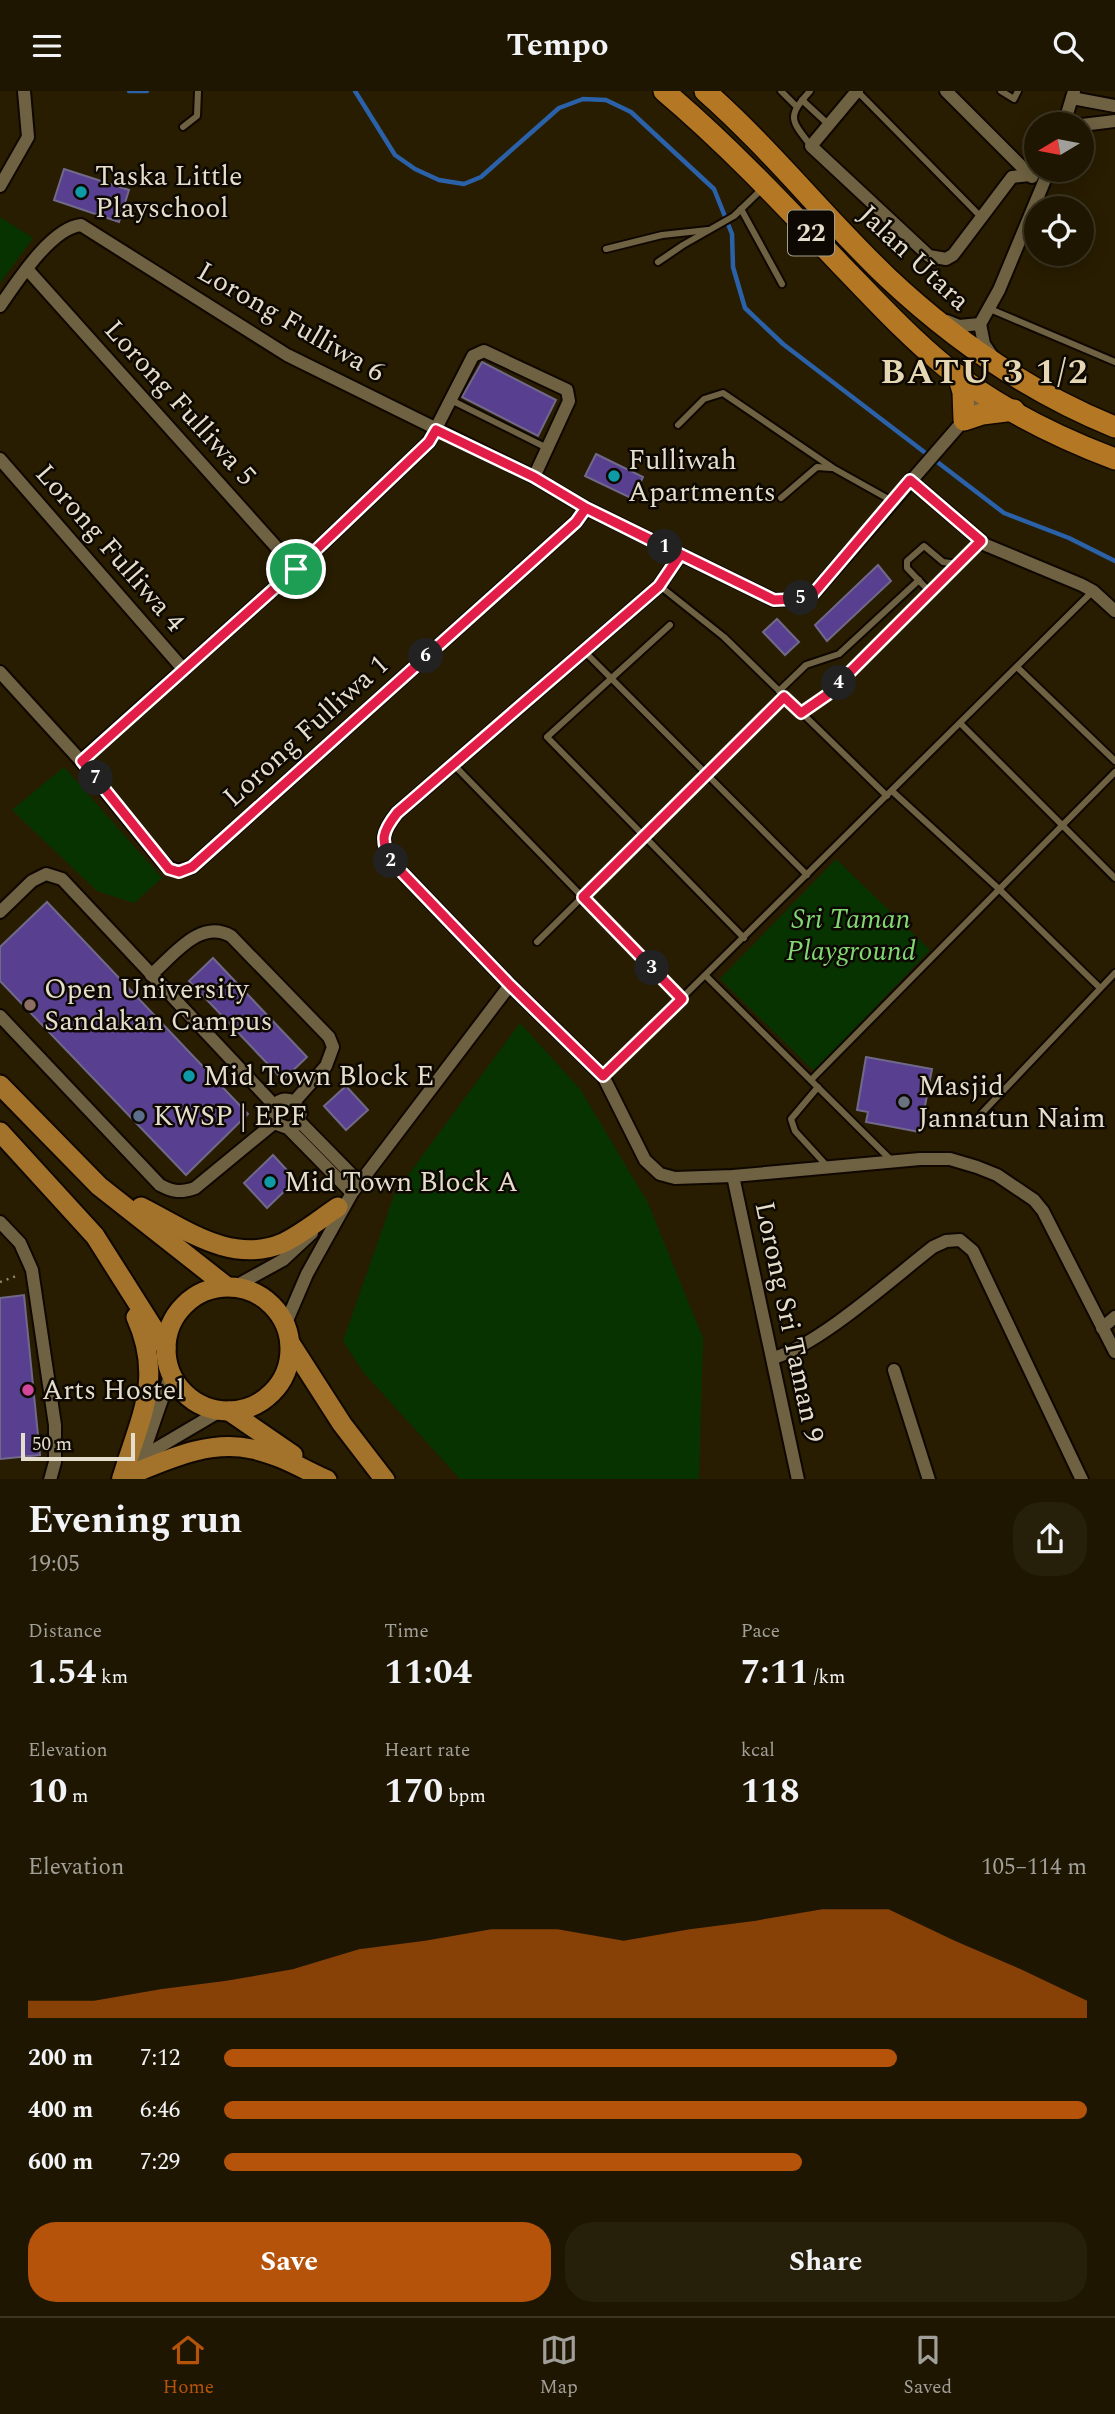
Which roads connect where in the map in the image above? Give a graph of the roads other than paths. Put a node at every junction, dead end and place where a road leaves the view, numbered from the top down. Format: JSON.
{"nodes":[{"id":1,"x":24,"y":91,"type":"edge"},
{"id":2,"x":198,"y":91,"type":"edge"},
{"id":3,"x":664,"y":91,"type":"edge"},
{"id":4,"x":705,"y":91,"type":"edge"},
{"id":5,"x":781,"y":91,"type":"edge"},
{"id":6,"x":810,"y":91,"type":"edge"},
{"id":7,"x":857,"y":91,"type":"edge"},
{"id":8,"x":946,"y":91,"type":"edge"},
{"id":9,"x":1000,"y":91,"type":"edge"},
{"id":10,"x":1018,"y":91,"type":"edge"},
{"id":11,"x":1072,"y":95,"type":"edge"},
{"id":12,"x":803,"y":100,"type":"junction"},
{"id":13,"x":796,"y":106,"type":"junction"},
{"id":14,"x":1115,"y":106,"type":"edge"},
{"id":15,"x":1067,"y":112,"type":"edge"},
{"id":16,"x":1115,"y":121,"type":"edge"},
{"id":17,"x":1094,"y":124,"type":"edge"},
{"id":18,"x":829,"y":125,"type":"junction"},
{"id":19,"x":183,"y":127,"type":"dead end"},
{"id":20,"x":811,"y":146,"type":"junction"},
{"id":21,"x":1009,"y":155,"type":"junction"},
{"id":22,"x":1024,"y":169,"type":"edge"},
{"id":23,"x":1024,"y":175,"type":"edge"},
{"id":24,"x":1038,"y":182,"type":"edge"},
{"id":25,"x":1045,"y":182,"type":"edge"},
{"id":26,"x":1007,"y":183,"type":"junction"},
{"id":27,"x":0,"y":186,"type":"edge"},
{"id":28,"x":766,"y":186,"type":"junction"},
{"id":29,"x":1043,"y":187,"type":"junction"},
{"id":30,"x":741,"y":209,"type":"junction"},
{"id":31,"x":981,"y":217,"type":"junction"},
{"id":32,"x":713,"y":229,"type":"junction"},
{"id":33,"x":606,"y":249,"type":"dead end"},
{"id":34,"x":658,"y":262,"type":"dead end"},
{"id":35,"x":27,"y":269,"type":"junction"},
{"id":36,"x":782,"y":285,"type":"dead end"},
{"id":37,"x":0,"y":306,"type":"edge"},
{"id":38,"x":990,"y":309,"type":"junction"},
{"id":39,"x":926,"y":313,"type":"junction"},
{"id":40,"x":980,"y":324,"type":"junction"},
{"id":41,"x":1115,"y":362,"type":"edge"},
{"id":42,"x":1006,"y":370,"type":"junction"},
{"id":43,"x":958,"y":376,"type":"junction"},
{"id":44,"x":983,"y":393,"type":"junction"},
{"id":45,"x":451,"y":400,"type":"junction"},
{"id":46,"x":1014,"y":410,"type":"junction"},
{"id":47,"x":964,"y":420,"type":"junction"},
{"id":48,"x":678,"y":425,"type":"dead end"},
{"id":49,"x":1115,"y":427,"type":"edge"},
{"id":50,"x":436,"y":430,"type":"junction"},
{"id":51,"x":549,"y":449,"type":"junction"},
{"id":52,"x":0,"y":459,"type":"edge"},
{"id":53,"x":1115,"y":459,"type":"edge"},
{"id":54,"x":833,"y":468,"type":"junction"},
{"id":55,"x":534,"y":477,"type":"junction"},
{"id":56,"x":910,"y":480,"type":"junction"},
{"id":57,"x":781,"y":498,"type":"dead end"},
{"id":58,"x":892,"y":501,"type":"junction"},
{"id":59,"x":586,"y":508,"type":"junction"},
{"id":60,"x":981,"y":541,"type":"junction"},
{"id":61,"x":680,"y":555,"type":"junction"},
{"id":62,"x":957,"y":564,"type":"junction"},
{"id":63,"x":296,"y":569,"type":"junction"},
{"id":64,"x":919,"y":580,"type":"junction"},
{"id":65,"x":659,"y":586,"type":"junction"},
{"id":66,"x":929,"y":591,"type":"junction"},
{"id":67,"x":1093,"y":591,"type":"junction"},
{"id":68,"x":1115,"y":611,"type":"edge"},
{"id":69,"x":670,"y":625,"type":"dead end"},
{"id":70,"x":583,"y":650,"type":"junction"},
{"id":71,"x":1017,"y":667,"type":"junction"},
{"id":72,"x":184,"y":670,"type":"junction"},
{"id":73,"x":0,"y":671,"type":"edge"},
{"id":74,"x":611,"y":678,"type":"junction"},
{"id":75,"x":782,"y":694,"type":"junction"},
{"id":76,"x":801,"y":713,"type":"junction"},
{"id":77,"x":960,"y":723,"type":"junction"},
{"id":78,"x":82,"y":761,"type":"junction"},
{"id":79,"x":1115,"y":761,"type":"edge"},
{"id":80,"x":453,"y":764,"type":"junction"},
{"id":81,"x":1115,"y":772,"type":"edge"},
{"id":82,"x":706,"y":774,"type":"junction"},
{"id":83,"x":890,"y":793,"type":"junction"},
{"id":84,"x":1062,"y":826,"type":"junction"},
{"id":85,"x":643,"y":837,"type":"junction"},
{"id":86,"x":807,"y":876,"type":"junction"},
{"id":87,"x":1115,"y":878,"type":"edge"},
{"id":88,"x":999,"y":889,"type":"junction"},
{"id":89,"x":583,"y":897,"type":"junction"},
{"id":90,"x":0,"y":912,"type":"edge"},
{"id":91,"x":744,"y":938,"type":"junction"},
{"id":92,"x":537,"y":942,"type":"dead end"},
{"id":93,"x":1115,"y":973,"type":"edge"},
{"id":94,"x":152,"y":975,"type":"junction"},
{"id":95,"x":706,"y":976,"type":"junction"},
{"id":96,"x":510,"y":985,"type":"junction"},
{"id":97,"x":1100,"y":988,"type":"junction"},
{"id":98,"x":682,"y":999,"type":"junction"},
{"id":99,"x":0,"y":1016,"type":"edge"},
{"id":100,"x":603,"y":1076,"type":"junction"},
{"id":101,"x":811,"y":1080,"type":"junction"},
{"id":102,"x":0,"y":1085,"type":"edge"},
{"id":103,"x":818,"y":1087,"type":"junction"},
{"id":104,"x":294,"y":1102,"type":"junction"},
{"id":105,"x":274,"y":1105,"type":"junction"},
{"id":106,"x":982,"y":1113,"type":"dead end"},
{"id":107,"x":299,"y":1121,"type":"junction"},
{"id":108,"x":274,"y":1123,"type":"junction"},
{"id":109,"x":288,"y":1128,"type":"junction"},
{"id":110,"x":0,"y":1132,"type":"edge"},
{"id":111,"x":894,"y":1162,"type":"junction"},
{"id":112,"x":829,"y":1168,"type":"junction"},
{"id":113,"x":733,"y":1175,"type":"junction"},
{"id":114,"x":99,"y":1186,"type":"junction"},
{"id":115,"x":350,"y":1195,"type":"junction"},
{"id":116,"x":0,"y":1222,"type":"edge"},
{"id":117,"x":95,"y":1236,"type":"junction"},
{"id":118,"x":230,"y":1287,"type":"junction"},
{"id":119,"x":1115,"y":1317,"type":"edge"},
{"id":120,"x":1102,"y":1328,"type":"junction"},
{"id":121,"x":288,"y":1334,"type":"junction"},
{"id":122,"x":166,"y":1348,"type":"junction"},
{"id":123,"x":1115,"y":1352,"type":"edge"},
{"id":124,"x":773,"y":1358,"type":"junction"},
{"id":125,"x":169,"y":1369,"type":"junction"},
{"id":126,"x":894,"y":1370,"type":"dead end"},
{"id":127,"x":225,"y":1411,"type":"junction"},
{"id":128,"x":142,"y":1457,"type":"junction"},
{"id":129,"x":50,"y":1479,"type":"edge"},
{"id":130,"x":121,"y":1479,"type":"edge"},
{"id":131,"x":328,"y":1479,"type":"edge"},
{"id":132,"x":385,"y":1479,"type":"edge"},
{"id":133,"x":798,"y":1479,"type":"edge"},
{"id":134,"x":929,"y":1479,"type":"edge"},
{"id":135,"x":1082,"y":1479,"type":"edge"}],
"edges":[{"from":1,"to":27,"type":"street"},
{"from":2,"to":19,"type":"lane"},
{"from":3,"to":28,"type":"highway","name":"Jalan Utara","number":"22"},
{"from":4,"to":39,"type":"highway","name":"Jalan Utara","number":"22"},
{"from":5,"to":13,"type":"lane"},
{"from":6,"to":12,"type":"lane"},
{"from":7,"to":18,"type":"street"},
{"from":7,"to":31,"type":"lane"},
{"from":8,"to":21,"type":"street"},
{"from":9,"to":10,"type":"lane"},
{"from":11,"to":14,"type":"street"},
{"from":11,"to":15,"type":"street"},
{"from":12,"to":13,"type":"lane"},
{"from":12,"to":18,"type":"lane"},
{"from":13,"to":20,"type":"lane"},
{"from":16,"to":17,"type":"street"},
{"from":18,"to":20,"type":"street"},
{"from":20,"to":31,"type":"street"},
{"from":21,"to":22,"type":"street"},
{"from":21,"to":26,"type":"street"},
{"from":23,"to":26,"type":"street"},
{"from":24,"to":29,"type":"street"},
{"from":25,"to":29,"type":"street"},
{"from":26,"to":31,"type":"street"},
{"from":28,"to":30,"type":"lane"},
{"from":28,"to":43,"type":"highway","name":"Jalan Utara","number":"22"},
{"from":29,"to":38,"type":"street"},
{"from":30,"to":32,"type":"lane"},
{"from":30,"to":36,"type":"lane"},
{"from":32,"to":33,"type":"lane"},
{"from":32,"to":34,"type":"lane"},
{"from":35,"to":37,"type":"street","name":"Lorong Fulliwa 6"},
{"from":35,"to":50,"type":"street","name":"Lorong Fulliwa 6"},
{"from":35,"to":63,"type":"street","name":"Lorong Fulliwa 5"},
{"from":38,"to":40,"type":"street"},
{"from":38,"to":41,"type":"lane"},
{"from":39,"to":40,"type":"street"},
{"from":39,"to":42,"type":"highway","name":"Jalan Utara","number":"22"},
{"from":39,"to":44,"type":"highway"},
{"from":40,"to":42,"type":"street"},
{"from":42,"to":49,"type":"highway","name":"Jalan Utara","number":"22"},
{"from":43,"to":44,"type":"highway","name":"Jalan Utara","number":"22"},
{"from":43,"to":47,"type":"highway"},
{"from":44,"to":46,"type":"highway","name":"Jalan Utara","number":"22"},
{"from":44,"to":47,"type":"street","name":"Lorong Fulliwa 6"},
{"from":45,"to":50,"type":"street"},
{"from":45,"to":51,"type":"lane"},
{"from":45,"to":51,"type":"street"},
{"from":46,"to":47,"type":"highway"},
{"from":46,"to":53,"type":"highway","name":"Jalan Utara","number":"22"},
{"from":47,"to":56,"type":"street","name":"Lorong Fulliwa 6"},
{"from":48,"to":54,"type":"lane"},
{"from":50,"to":55,"type":"street","name":"Lorong Fulliwa 6"},
{"from":50,"to":63,"type":"street"},
{"from":51,"to":55,"type":"street"},
{"from":52,"to":72,"type":"street","name":"Lorong Fulliwa 4"},
{"from":54,"to":57,"type":"lane"},
{"from":54,"to":58,"type":"lane"},
{"from":55,"to":59,"type":"street","name":"Lorong Fulliwa 6"},
{"from":56,"to":58,"type":"street","name":"Lorong Fulliwa 6"},
{"from":56,"to":60,"type":"street"},
{"from":58,"to":61,"type":"street","name":"Lorong Fulliwa 6"},
{"from":59,"to":61,"type":"street","name":"Lorong Fulliwa 6"},
{"from":59,"to":78,"type":"street","name":"Lorong Fulliwa 1"},
{"from":60,"to":62,"type":"lane"},
{"from":60,"to":67,"type":"street"},
{"from":61,"to":65,"type":"street"},
{"from":62,"to":64,"type":"lane"},
{"from":62,"to":66,"type":"lane"},
{"from":63,"to":72,"type":"street"},
{"from":64,"to":66,"type":"lane"},
{"from":64,"to":75,"type":"lane"},
{"from":65,"to":70,"type":"street"},
{"from":65,"to":75,"type":"lane"},
{"from":66,"to":76,"type":"lane"},
{"from":67,"to":68,"type":"street"},
{"from":67,"to":71,"type":"lane"},
{"from":69,"to":74,"type":"lane"},
{"from":70,"to":74,"type":"lane"},
{"from":70,"to":80,"type":"street"},
{"from":71,"to":77,"type":"lane"},
{"from":71,"to":79,"type":"lane"},
{"from":72,"to":78,"type":"street"},
{"from":73,"to":78,"type":"street"},
{"from":74,"to":82,"type":"lane"},
{"from":74,"to":85,"type":"lane"},
{"from":75,"to":76,"type":"lane"},
{"from":75,"to":82,"type":"lane"},
{"from":76,"to":83,"type":"lane"},
{"from":77,"to":83,"type":"lane"},
{"from":77,"to":84,"type":"lane"},
{"from":80,"to":89,"type":"lane"},
{"from":80,"to":96,"type":"street"},
{"from":81,"to":84,"type":"lane"},
{"from":82,"to":85,"type":"lane"},
{"from":82,"to":86,"type":"lane"},
{"from":83,"to":86,"type":"lane"},
{"from":83,"to":88,"type":"lane"},
{"from":84,"to":87,"type":"lane"},
{"from":84,"to":88,"type":"lane"},
{"from":85,"to":89,"type":"lane"},
{"from":85,"to":91,"type":"lane"},
{"from":86,"to":91,"type":"lane"},
{"from":88,"to":97,"type":"lane"},
{"from":88,"to":101,"type":"lane"},
{"from":89,"to":92,"type":"lane"},
{"from":89,"to":98,"type":"lane"},
{"from":90,"to":94,"type":"street"},
{"from":91,"to":95,"type":"lane"},
{"from":93,"to":97,"type":"lane"},
{"from":94,"to":104,"type":"street"},
{"from":94,"to":105,"type":"street"},
{"from":95,"to":98,"type":"lane"},
{"from":95,"to":101,"type":"lane"},
{"from":96,"to":100,"type":"street"},
{"from":96,"to":115,"type":"street"},
{"from":97,"to":106,"type":"lane"},
{"from":98,"to":100,"type":"lane"},
{"from":99,"to":108,"type":"street"},
{"from":100,"to":113,"type":"street"},
{"from":101,"to":103,"type":"lane"},
{"from":102,"to":114,"type":"main road"},
{"from":103,"to":111,"type":"lane"},
{"from":103,"to":112,"type":"lane"},
{"from":104,"to":105,"type":"street"},
{"from":104,"to":107,"type":"street"},
{"from":105,"to":108,"type":"street"},
{"from":107,"to":109,"type":"street"},
{"from":107,"to":115,"type":"street"},
{"from":108,"to":109,"type":"street"},
{"from":109,"to":115,"type":"street"},
{"from":110,"to":117,"type":"main road"},
{"from":111,"to":112,"type":"street"},
{"from":111,"to":120,"type":"street"},
{"from":112,"to":113,"type":"street"},
{"from":113,"to":124,"type":"street","name":"Lorong Sri Taman 9"},
{"from":114,"to":115,"type":"main road"},
{"from":114,"to":118,"type":"main road"},
{"from":115,"to":118,"type":"street"},
{"from":115,"to":121,"type":"street"},
{"from":116,"to":129,"type":"street"},
{"from":117,"to":122,"type":"main road"},
{"from":117,"to":130,"type":"main road"},
{"from":118,"to":121,"type":"main road"},
{"from":118,"to":122,"type":"main road"},
{"from":119,"to":120,"type":"street"},
{"from":120,"to":123,"type":"street"},
{"from":121,"to":127,"type":"main road"},
{"from":121,"to":132,"type":"main road"},
{"from":122,"to":125,"type":"main road"},
{"from":124,"to":133,"type":"street","name":"Lorong Sri Taman 9"},
{"from":124,"to":135,"type":"street"},
{"from":125,"to":127,"type":"main road"},
{"from":125,"to":128,"type":"street"},
{"from":126,"to":134,"type":"street"},
{"from":127,"to":128,"type":"street"},
{"from":127,"to":131,"type":"main road"},
{"from":128,"to":130,"type":"street"},
{"from":130,"to":131,"type":"main road"}]}
